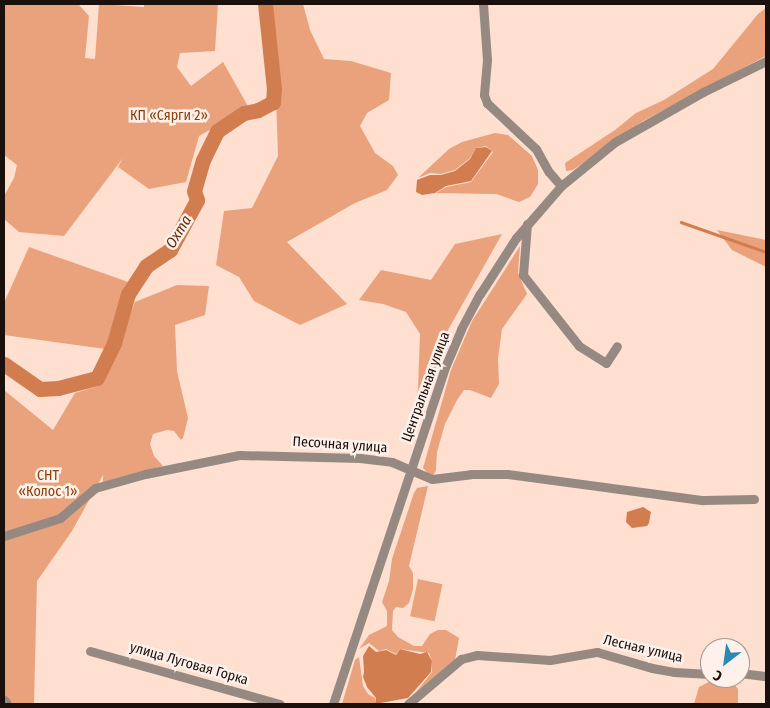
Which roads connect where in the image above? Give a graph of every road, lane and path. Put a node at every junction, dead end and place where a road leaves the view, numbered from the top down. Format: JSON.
{"nodes":[{"id":1,"x":483,"y":4,"type":"edge"},
{"id":2,"x":766,"y":61,"type":"edge"},
{"id":3,"x":560,"y":186,"type":"junction"},
{"id":4,"x":527,"y":223,"type":"junction"},
{"id":5,"x":617,"y":346,"type":"dead end"},
{"id":6,"x":411,"y":471,"type":"junction"},
{"id":7,"x":754,"y":499,"type":"dead end"},
{"id":8,"x":4,"y":536,"type":"edge"},
{"id":9,"x":90,"y":651,"type":"dead end"},
{"id":10,"x":700,"y":673,"type":"edge"},
{"id":11,"x":750,"y":675,"type":"edge"},
{"id":12,"x":766,"y":676,"type":"edge"},
{"id":13,"x":280,"y":704,"type":"edge"},
{"id":14,"x":333,"y":704,"type":"edge"},
{"id":15,"x":408,"y":704,"type":"edge"}],
"edges":[{"from":1,"to":3,"type":"street"},
{"from":2,"to":3,"type":"street","name":"Центральная улица"},
{"from":3,"to":4,"type":"street","name":"Центральная улица"},
{"from":4,"to":5,"type":"street"},
{"from":4,"to":6,"type":"street","name":"Центральная улица"},
{"from":6,"to":7,"type":"street","name":"Песочная улица"},
{"from":6,"to":8,"type":"street","name":"Песочная улица"},
{"from":6,"to":14,"type":"street","name":"Центральная улица"},
{"from":9,"to":13,"type":"street","name":"улица Луговая Горка"},
{"from":10,"to":15,"type":"street","name":"Лесная улица"},
{"from":11,"to":12,"type":"street"}]}
